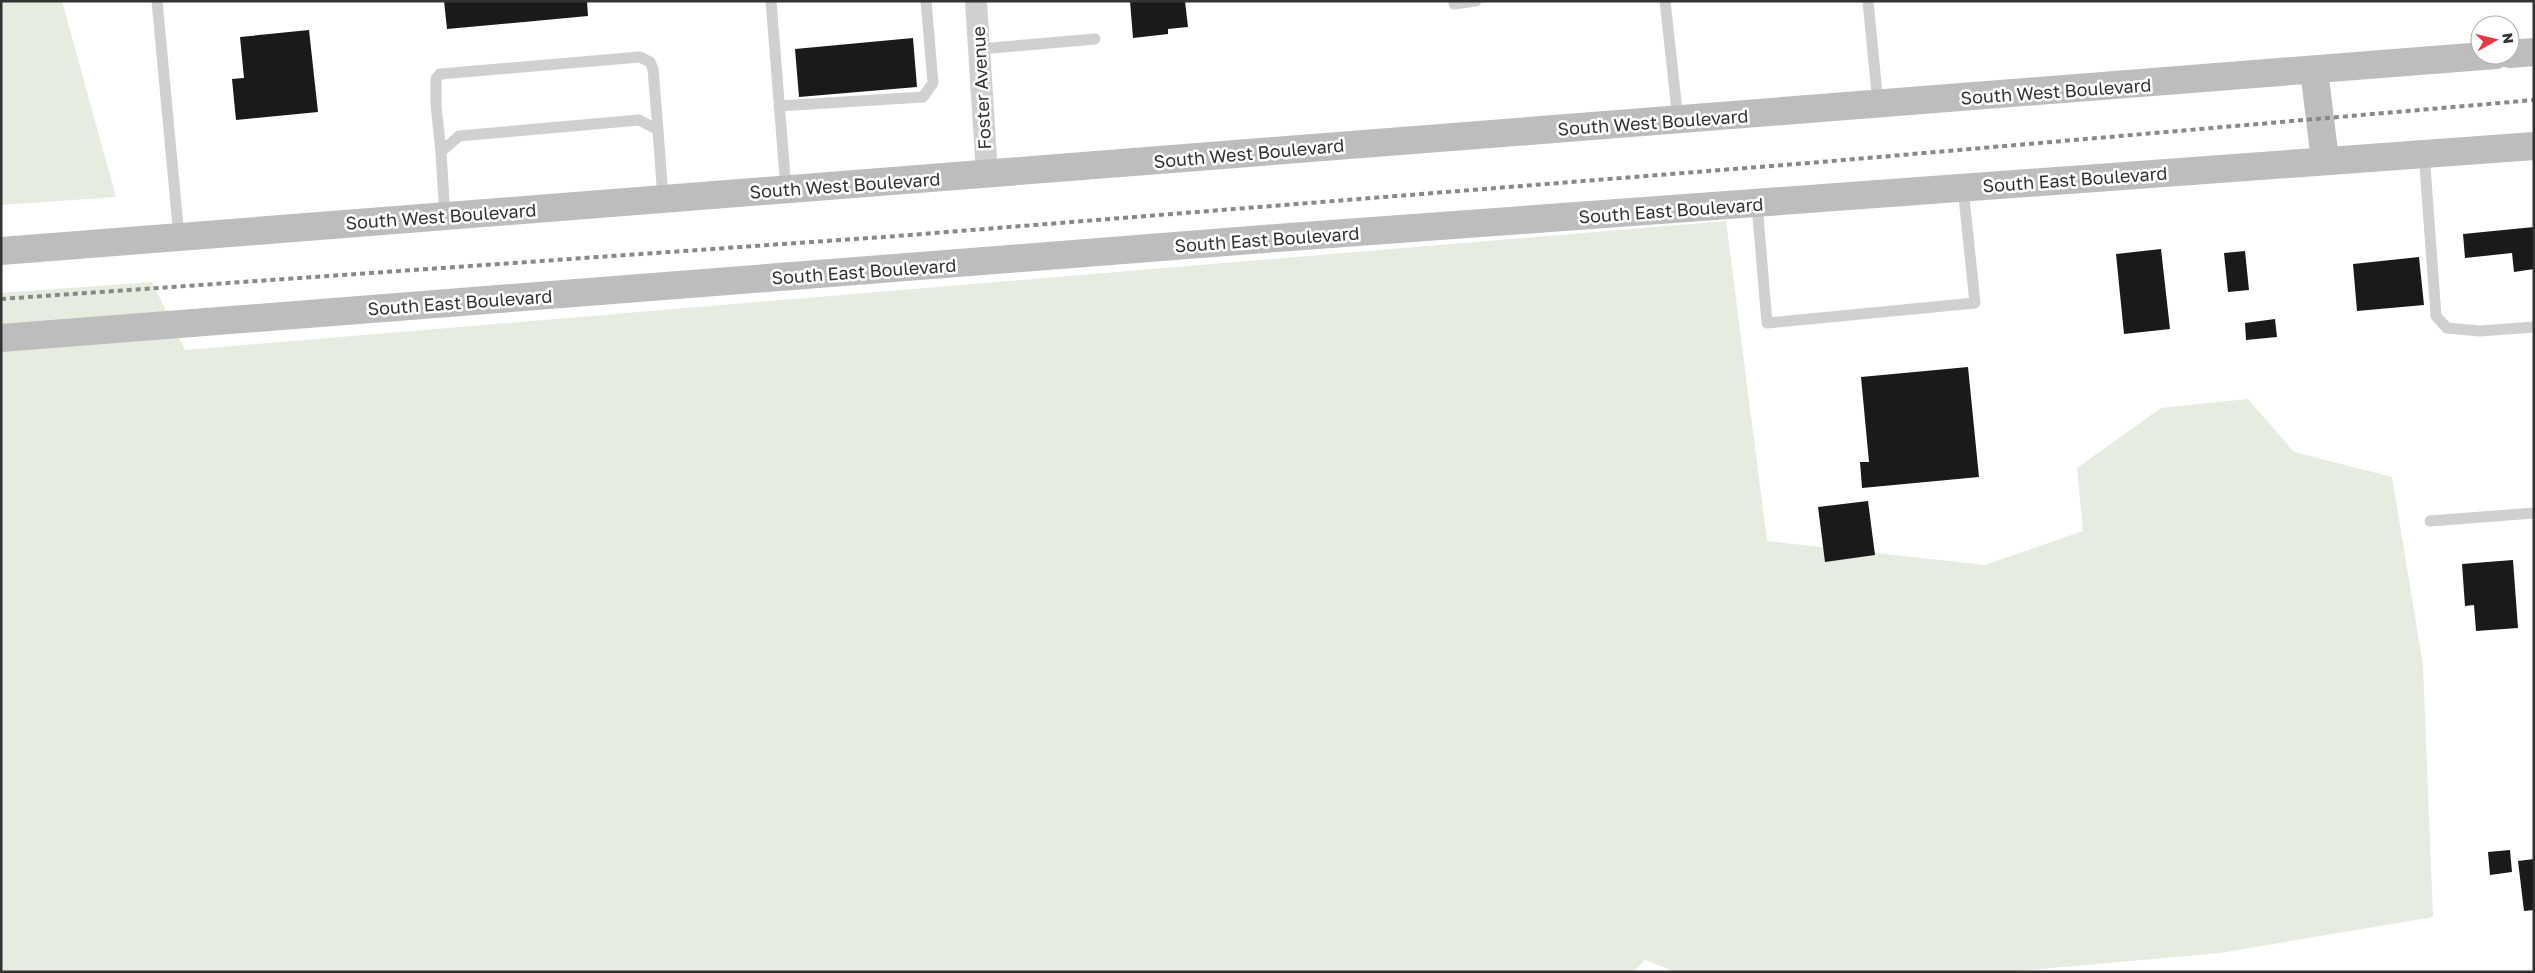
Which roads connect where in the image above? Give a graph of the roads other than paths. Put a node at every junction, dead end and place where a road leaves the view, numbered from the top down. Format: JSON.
{"nodes":[{"id":1,"x":157,"y":1,"type":"edge"},
{"id":2,"x":771,"y":1,"type":"edge"},
{"id":3,"x":926,"y":1,"type":"edge"},
{"id":4,"x":976,"y":1,"type":"edge"},
{"id":5,"x":1476,"y":1,"type":"edge"},
{"id":6,"x":1665,"y":1,"type":"edge"},
{"id":7,"x":1868,"y":1,"type":"edge"},
{"id":8,"x":1454,"y":4,"type":"dead end"},
{"id":9,"x":1095,"y":39,"type":"dead end"},
{"id":10,"x":980,"y":48,"type":"junction"},
{"id":11,"x":2534,"y":52,"type":"edge"},
{"id":12,"x":2520,"y":53,"type":"edge"},
{"id":13,"x":2470,"y":57,"type":"edge"},
{"id":14,"x":2314,"y":70,"type":"junction"},
{"id":15,"x":1878,"y":104,"type":"junction"},
{"id":16,"x":779,"y":106,"type":"junction"},
{"id":17,"x":1678,"y":120,"type":"junction"},
{"id":18,"x":658,"y":130,"type":"junction"},
{"id":19,"x":2534,"y":146,"type":"edge"},
{"id":20,"x":441,"y":152,"type":"junction"},
{"id":21,"x":2424,"y":154,"type":"junction"},
{"id":22,"x":2325,"y":160,"type":"junction"},
{"id":23,"x":987,"y":174,"type":"junction"},
{"id":24,"x":1963,"y":188,"type":"junction"},
{"id":25,"x":786,"y":190,"type":"junction"},
{"id":26,"x":663,"y":199,"type":"junction"},
{"id":27,"x":1757,"y":204,"type":"junction"},
{"id":28,"x":444,"y":216,"type":"junction"},
{"id":29,"x":179,"y":237,"type":"junction"},
{"id":30,"x":1,"y":250,"type":"edge"},
{"id":31,"x":2534,"y":328,"type":"edge"},
{"id":32,"x":1,"y":338,"type":"edge"},
{"id":33,"x":2534,"y":513,"type":"edge"},
{"id":34,"x":2430,"y":521,"type":"dead end"}],
"edges":[{"from":1,"to":29,"type":"lane"},
{"from":2,"to":16,"type":"lane"},
{"from":3,"to":16,"type":"lane"},
{"from":4,"to":10,"type":"street","name":"Foster Avenue"},
{"from":5,"to":8,"type":"lane"},
{"from":6,"to":17,"type":"lane"},
{"from":7,"to":15,"type":"lane"},
{"from":9,"to":10,"type":"lane"},
{"from":10,"to":23,"type":"street","name":"Foster Avenue"},
{"from":11,"to":12,"type":"main road"},
{"from":13,"to":14,"type":"main road","name":"South West Boulevard"},
{"from":14,"to":15,"type":"main road","name":"South West Boulevard"},
{"from":14,"to":22,"type":"main road"},
{"from":15,"to":17,"type":"main road","name":"South West Boulevard"},
{"from":16,"to":25,"type":"lane"},
{"from":17,"to":23,"type":"main road","name":"South West Boulevard"},
{"from":18,"to":20,"type":"lane"},
{"from":18,"to":20,"type":"lane"},
{"from":18,"to":26,"type":"lane"},
{"from":19,"to":21,"type":"main road","name":"South East Boulevard"},
{"from":20,"to":28,"type":"lane"},
{"from":21,"to":22,"type":"main road","name":"South East Boulevard"},
{"from":21,"to":31,"type":"lane"},
{"from":22,"to":24,"type":"main road","name":"South East Boulevard"},
{"from":23,"to":25,"type":"main road","name":"South West Boulevard"},
{"from":24,"to":27,"type":"main road","name":"South East Boulevard"},
{"from":24,"to":27,"type":"lane"},
{"from":25,"to":26,"type":"main road","name":"South West Boulevard"},
{"from":26,"to":28,"type":"main road","name":"South West Boulevard"},
{"from":27,"to":32,"type":"main road","name":"South East Boulevard"},
{"from":28,"to":29,"type":"main road","name":"South West Boulevard"},
{"from":29,"to":30,"type":"main road","name":"South West Boulevard"},
{"from":33,"to":34,"type":"lane"}]}
